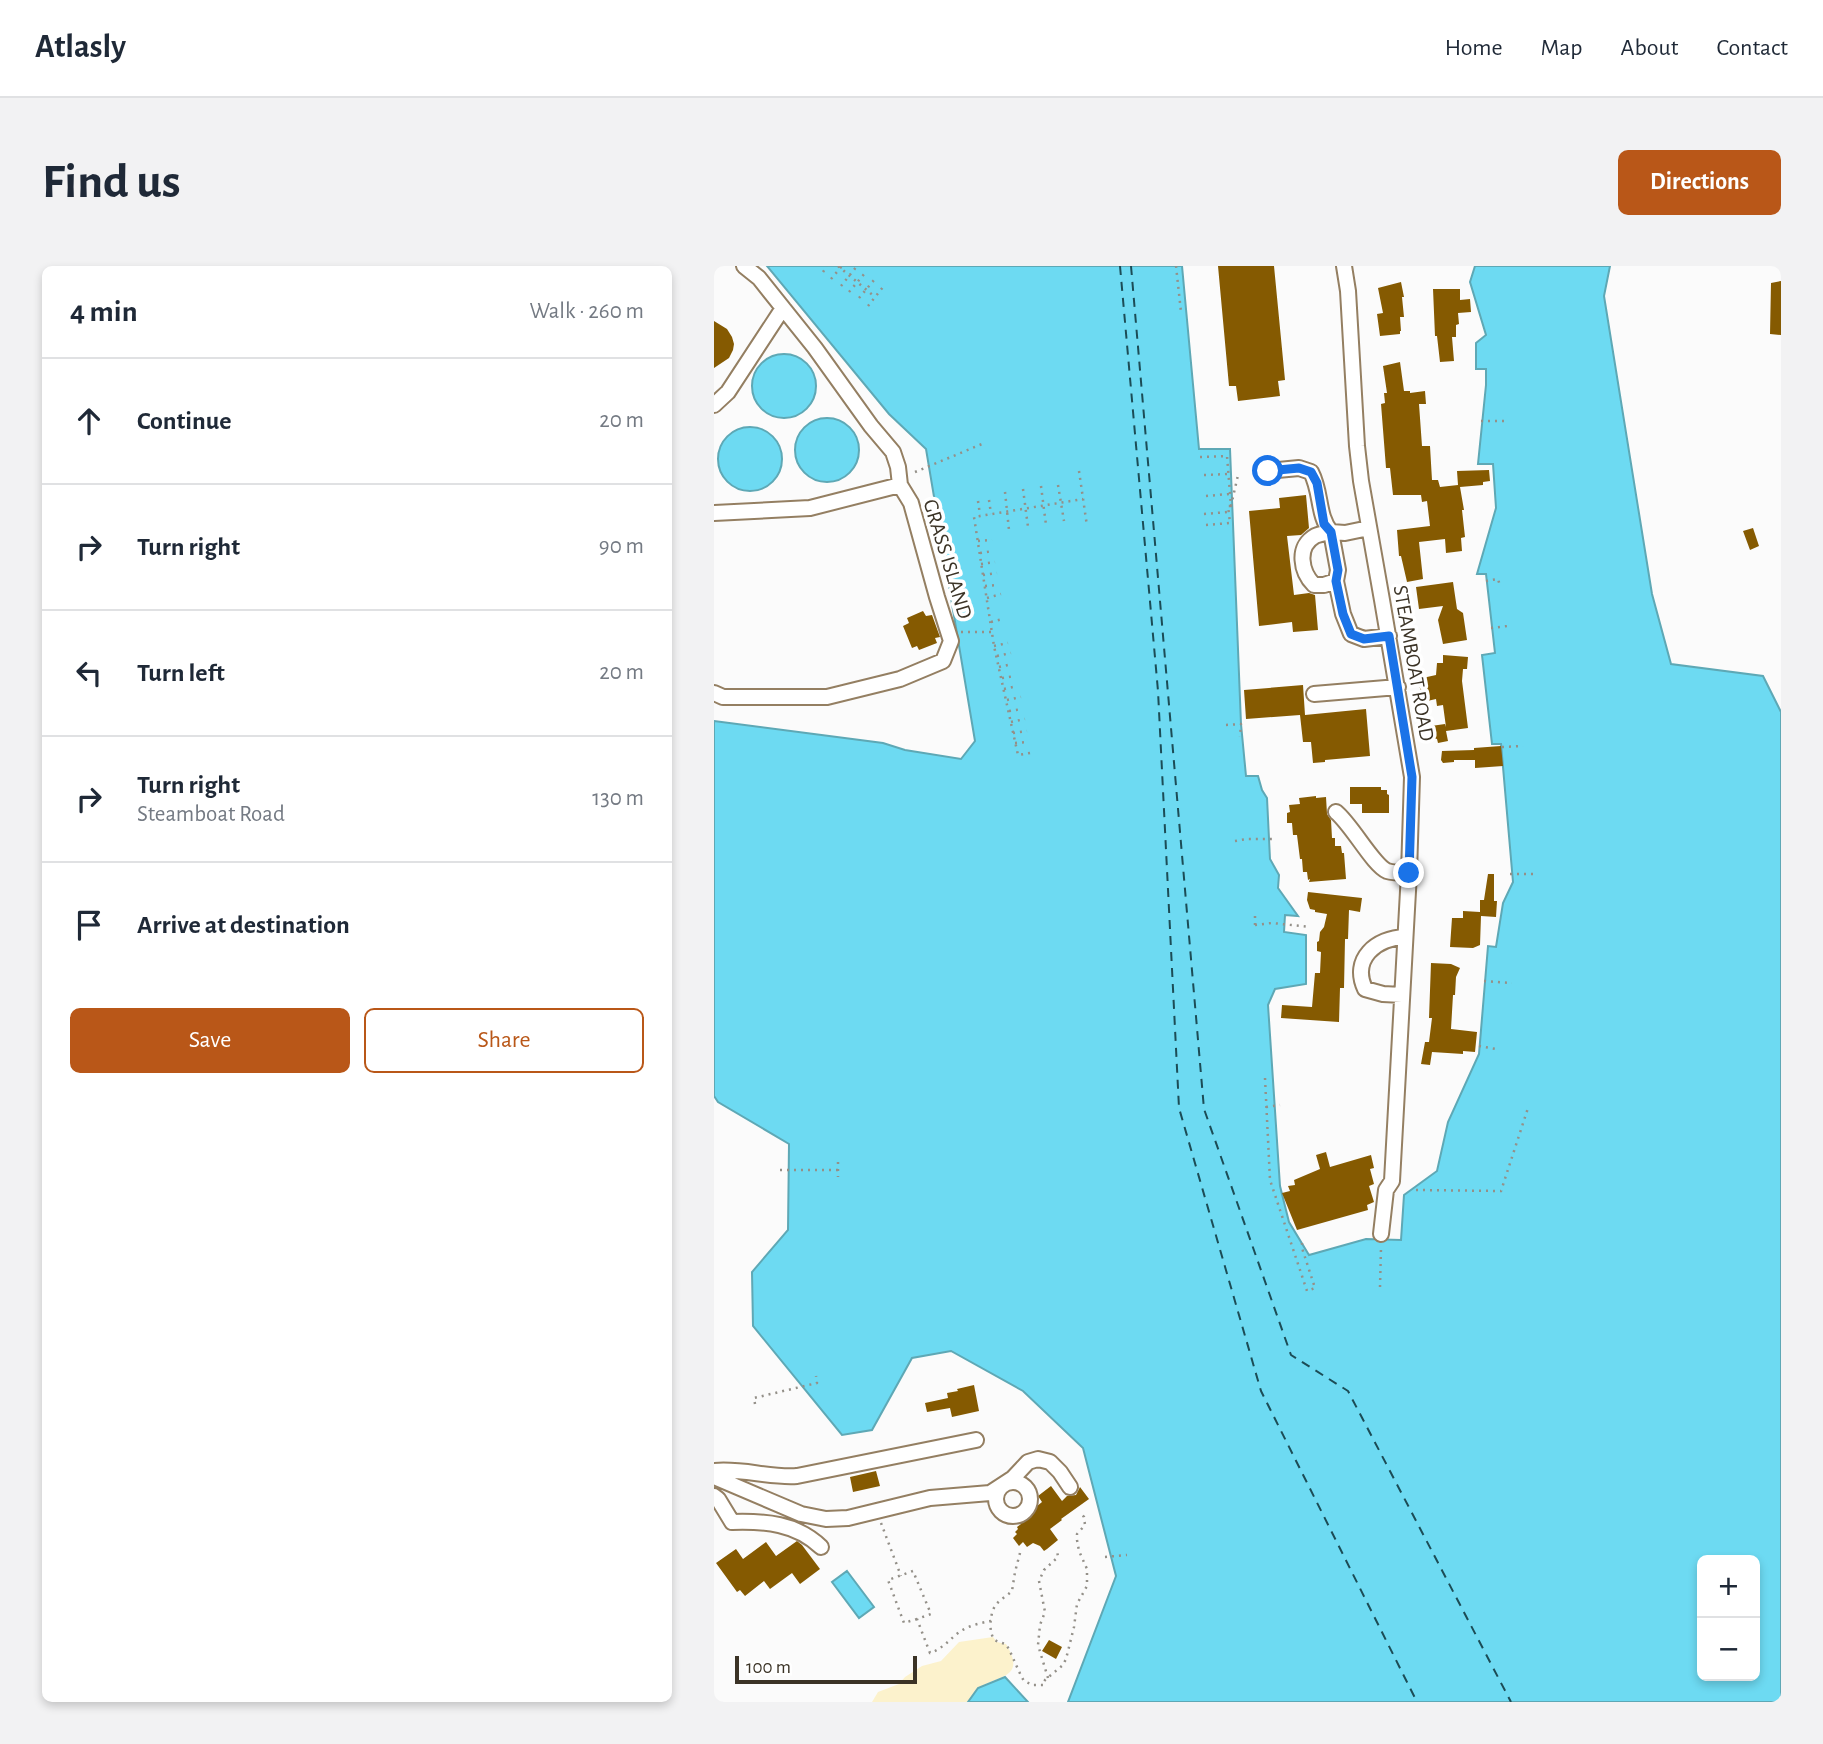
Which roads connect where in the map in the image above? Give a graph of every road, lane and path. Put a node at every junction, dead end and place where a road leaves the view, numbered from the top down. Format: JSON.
{"nodes":[{"id":1,"x":744,"y":266,"type":"edge"},
{"id":2,"x":827,"y":266,"type":"edge"},
{"id":3,"x":857,"y":266,"type":"edge"},
{"id":4,"x":1176,"y":266,"type":"edge"},
{"id":5,"x":1344,"y":266,"type":"edge"},
{"id":6,"x":840,"y":267,"type":"edge"},
{"id":7,"x":823,"y":272,"type":"dead end"},
{"id":8,"x":865,"y":273,"type":"dead end"},
{"id":9,"x":849,"y":275,"type":"junction"},
{"id":10,"x":831,"y":279,"type":"dead end"},
{"id":11,"x":874,"y":280,"type":"dead end"},
{"id":12,"x":858,"y":283,"type":"junction"},
{"id":13,"x":841,"y":286,"type":"dead end"},
{"id":14,"x":883,"y":287,"type":"dead end"},
{"id":15,"x":866,"y":290,"type":"junction"},
{"id":16,"x":849,"y":292,"type":"dead end"},
{"id":17,"x":875,"y":297,"type":"junction"},
{"id":18,"x":859,"y":299,"type":"dead end"},
{"id":19,"x":868,"y":306,"type":"dead end"},
{"id":20,"x":783,"y":308,"type":"junction"},
{"id":21,"x":1181,"y":312,"type":"dead end"},
{"id":22,"x":714,"y":405,"type":"edge"},
{"id":23,"x":1481,"y":421,"type":"dead end"},
{"id":24,"x":1505,"y":421,"type":"dead end"},
{"id":25,"x":982,"y":444,"type":"dead end"},
{"id":26,"x":1200,"y":457,"type":"dead end"},
{"id":27,"x":1079,"y":471,"type":"dead end"},
{"id":28,"x":1268,"y":471,"type":"dead end"},
{"id":29,"x":915,"y":472,"type":"dead end"},
{"id":30,"x":1228,"y":474,"type":"junction"},
{"id":31,"x":1204,"y":475,"type":"dead end"},
{"id":32,"x":1238,"y":475,"type":"dead end"},
{"id":33,"x":900,"y":485,"type":"junction"},
{"id":34,"x":1058,"y":485,"type":"dead end"},
{"id":35,"x":1041,"y":486,"type":"dead end"},
{"id":36,"x":1023,"y":489,"type":"dead end"},
{"id":37,"x":1005,"y":492,"type":"dead end"},
{"id":38,"x":1229,"y":494,"type":"junction"},
{"id":39,"x":1206,"y":496,"type":"dead end"},
{"id":40,"x":1083,"y":499,"type":"junction"},
{"id":41,"x":989,"y":500,"type":"dead end"},
{"id":42,"x":978,"y":501,"type":"dead end"},
{"id":43,"x":1060,"y":504,"type":"junction"},
{"id":44,"x":1043,"y":506,"type":"junction"},
{"id":45,"x":1231,"y":506,"type":"junction"},
{"id":46,"x":1025,"y":509,"type":"junction"},
{"id":47,"x":1008,"y":510,"type":"junction"},
{"id":48,"x":1227,"y":512,"type":"junction"},
{"id":49,"x":714,"y":513,"type":"edge"},
{"id":50,"x":992,"y":514,"type":"junction"},
{"id":51,"x":1205,"y":514,"type":"dead end"},
{"id":52,"x":980,"y":516,"type":"junction"},
{"id":53,"x":1064,"y":521,"type":"dead end"},
{"id":54,"x":1046,"y":525,"type":"dead end"},
{"id":55,"x":1206,"y":525,"type":"dead end"},
{"id":56,"x":1087,"y":526,"type":"dead end"},
{"id":57,"x":1028,"y":527,"type":"dead end"},
{"id":58,"x":1369,"y":528,"type":"junction"},
{"id":59,"x":1009,"y":530,"type":"dead end"},
{"id":60,"x":1331,"y":532,"type":"junction"},
{"id":61,"x":992,"y":540,"type":"dead end"},
{"id":62,"x":978,"y":541,"type":"junction"},
{"id":63,"x":993,"y":551,"type":"dead end"},
{"id":64,"x":979,"y":553,"type":"junction"},
{"id":65,"x":995,"y":562,"type":"dead end"},
{"id":66,"x":981,"y":564,"type":"junction"},
{"id":67,"x":997,"y":573,"type":"dead end"},
{"id":68,"x":983,"y":575,"type":"junction"},
{"id":69,"x":1336,"y":581,"type":"junction"},
{"id":70,"x":1486,"y":581,"type":"dead end"},
{"id":71,"x":998,"y":585,"type":"dead end"},
{"id":72,"x":985,"y":586,"type":"junction"},
{"id":73,"x":1500,"y":586,"type":"dead end"},
{"id":74,"x":1001,"y":594,"type":"dead end"},
{"id":75,"x":986,"y":598,"type":"junction"},
{"id":76,"x":1003,"y":620,"type":"dead end"},
{"id":77,"x":991,"y":622,"type":"junction"},
{"id":78,"x":1508,"y":626,"type":"dead end"},
{"id":79,"x":1491,"y":628,"type":"dead end"},
{"id":80,"x":958,"y":632,"type":"dead end"},
{"id":81,"x":992,"y":632,"type":"junction"},
{"id":82,"x":1389,"y":636,"type":"junction"},
{"id":83,"x":1008,"y":643,"type":"dead end"},
{"id":84,"x":994,"y":646,"type":"junction"},
{"id":85,"x":1010,"y":653,"type":"dead end"},
{"id":86,"x":997,"y":656,"type":"junction"},
{"id":87,"x":1012,"y":664,"type":"dead end"},
{"id":88,"x":999,"y":667,"type":"junction"},
{"id":89,"x":1016,"y":676,"type":"dead end"},
{"id":90,"x":1002,"y":678,"type":"junction"},
{"id":91,"x":1017,"y":686,"type":"dead end"},
{"id":92,"x":1398,"y":687,"type":"junction"},
{"id":93,"x":1004,"y":689,"type":"junction"},
{"id":94,"x":714,"y":693,"type":"edge"},
{"id":95,"x":1314,"y":694,"type":"dead end"},
{"id":96,"x":1021,"y":698,"type":"dead end"},
{"id":97,"x":1006,"y":700,"type":"junction"},
{"id":98,"x":1022,"y":709,"type":"dead end"},
{"id":99,"x":1009,"y":711,"type":"junction"},
{"id":100,"x":1024,"y":719,"type":"dead end"},
{"id":101,"x":1011,"y":722,"type":"junction"},
{"id":102,"x":1226,"y":725,"type":"dead end"},
{"id":103,"x":1027,"y":731,"type":"dead end"},
{"id":104,"x":1013,"y":733,"type":"junction"},
{"id":105,"x":1240,"y":737,"type":"dead end"},
{"id":106,"x":1028,"y":742,"type":"dead end"},
{"id":107,"x":1016,"y":744,"type":"junction"},
{"id":108,"x":1523,"y":746,"type":"dead end"},
{"id":109,"x":1502,"y":747,"type":"dead end"},
{"id":110,"x":1030,"y":753,"type":"dead end"},
{"id":111,"x":1336,"y":812,"type":"dead end"},
{"id":112,"x":1272,"y":839,"type":"dead end"},
{"id":113,"x":1235,"y":841,"type":"dead end"},
{"id":114,"x":1409,"y":873,"type":"junction"},
{"id":115,"x":1510,"y":874,"type":"dead end"},
{"id":116,"x":1534,"y":874,"type":"dead end"},
{"id":117,"x":1255,"y":916,"type":"dead end"},
{"id":118,"x":1255,"y":925,"type":"junction"},
{"id":119,"x":1310,"y":927,"type":"dead end"},
{"id":120,"x":1255,"y":930,"type":"dead end"},
{"id":121,"x":1405,"y":937,"type":"junction"},
{"id":122,"x":1484,"y":981,"type":"dead end"},
{"id":123,"x":1512,"y":983,"type":"dead end"},
{"id":124,"x":1402,"y":995,"type":"junction"},
{"id":125,"x":1479,"y":1046,"type":"dead end"},
{"id":126,"x":1496,"y":1049,"type":"dead end"},
{"id":127,"x":1265,"y":1078,"type":"dead end"},
{"id":128,"x":1280,"y":1105,"type":"dead end"},
{"id":129,"x":1266,"y":1107,"type":"junction"},
{"id":130,"x":1528,"y":1108,"type":"dead end"},
{"id":131,"x":838,"y":1162,"type":"dead end"},
{"id":132,"x":780,"y":1170,"type":"dead end"},
{"id":133,"x":839,"y":1170,"type":"junction"},
{"id":134,"x":838,"y":1177,"type":"dead end"},
{"id":135,"x":1416,"y":1190,"type":"dead end"},
{"id":136,"x":1381,"y":1234,"type":"joint"},
{"id":137,"x":1302,"y":1243,"type":"dead end"},
{"id":138,"x":1380,"y":1287,"type":"dead end"},
{"id":139,"x":816,"y":1376,"type":"dead end"},
{"id":140,"x":755,"y":1404,"type":"dead end"},
{"id":141,"x":975,"y":1440,"type":"dead end"},
{"id":142,"x":714,"y":1471,"type":"edge"},
{"id":143,"x":714,"y":1477,"type":"edge"},
{"id":144,"x":1070,"y":1487,"type":"dead end"},
{"id":145,"x":714,"y":1496,"type":"edge"},
{"id":146,"x":876,"y":1511,"type":"junction"},
{"id":147,"x":1081,"y":1513,"type":"dead end"},
{"id":148,"x":821,"y":1547,"type":"dead end"},
{"id":149,"x":1057,"y":1550,"type":"dead end"},
{"id":150,"x":1020,"y":1553,"type":"dead end"},
{"id":151,"x":1127,"y":1555,"type":"dead end"},
{"id":152,"x":1105,"y":1557,"type":"dead end"},
{"id":153,"x":901,"y":1576,"type":"junction"},
{"id":154,"x":917,"y":1619,"type":"junction"},
{"id":155,"x":991,"y":1621,"type":"junction"},
{"id":156,"x":1048,"y":1678,"type":"junction"}],
"edges":[{"from":1,"to":20,"type":"street","name":"GRASS ISLAND"},
{"from":2,"to":7,"type":"path"},
{"from":3,"to":9,"type":"path"},
{"from":4,"to":21,"type":"path"},
{"from":5,"to":58,"type":"street","name":"STEAMBOAT ROAD"},
{"from":6,"to":9,"type":"path"},
{"from":6,"to":10,"type":"path"},
{"from":8,"to":12,"type":"path"},
{"from":9,"to":12,"type":"path"},
{"from":9,"to":13,"type":"path"},
{"from":11,"to":15,"type":"path"},
{"from":12,"to":15,"type":"path"},
{"from":12,"to":16,"type":"path"},
{"from":14,"to":17,"type":"path"},
{"from":15,"to":17,"type":"path"},
{"from":15,"to":18,"type":"path"},
{"from":17,"to":19,"type":"path"},
{"from":20,"to":22,"type":"street"},
{"from":20,"to":33,"type":"street","name":"GRASS ISLAND"},
{"from":23,"to":24,"type":"path"},
{"from":25,"to":29,"type":"path"},
{"from":26,"to":30,"type":"path"},
{"from":27,"to":40,"type":"path"},
{"from":28,"to":60,"type":"street"},
{"from":30,"to":31,"type":"path"},
{"from":30,"to":38,"type":"path"},
{"from":32,"to":45,"type":"path"},
{"from":33,"to":49,"type":"street","name":"GRASS ISLAND"},
{"from":33,"to":94,"type":"street","name":"GRASS ISLAND"},
{"from":34,"to":43,"type":"path"},
{"from":35,"to":44,"type":"path"},
{"from":36,"to":46,"type":"path"},
{"from":37,"to":47,"type":"path"},
{"from":38,"to":39,"type":"path"},
{"from":38,"to":45,"type":"path"},
{"from":40,"to":43,"type":"path"},
{"from":40,"to":56,"type":"path"},
{"from":41,"to":50,"type":"path"},
{"from":42,"to":52,"type":"path"},
{"from":43,"to":44,"type":"path"},
{"from":43,"to":53,"type":"path"},
{"from":44,"to":46,"type":"path"},
{"from":44,"to":54,"type":"path"},
{"from":45,"to":48,"type":"path"},
{"from":46,"to":47,"type":"path"},
{"from":46,"to":57,"type":"path"},
{"from":47,"to":50,"type":"path"},
{"from":47,"to":59,"type":"path"},
{"from":48,"to":51,"type":"path"},
{"from":48,"to":55,"type":"path"},
{"from":50,"to":52,"type":"path"},
{"from":52,"to":62,"type":"path"},
{"from":58,"to":60,"type":"street"},
{"from":58,"to":82,"type":"street","name":"STEAMBOAT ROAD"},
{"from":60,"to":69,"type":"street"},
{"from":60,"to":69,"type":"street"},
{"from":61,"to":62,"type":"path"},
{"from":62,"to":64,"type":"path"},
{"from":63,"to":64,"type":"path"},
{"from":64,"to":66,"type":"path"},
{"from":65,"to":66,"type":"path"},
{"from":66,"to":68,"type":"path"},
{"from":67,"to":68,"type":"path"},
{"from":68,"to":72,"type":"path"},
{"from":69,"to":82,"type":"street"},
{"from":70,"to":73,"type":"path"},
{"from":71,"to":72,"type":"path"},
{"from":72,"to":75,"type":"path"},
{"from":74,"to":75,"type":"path"},
{"from":75,"to":77,"type":"path"},
{"from":76,"to":77,"type":"path"},
{"from":77,"to":81,"type":"path"},
{"from":78,"to":79,"type":"path"},
{"from":80,"to":81,"type":"path"},
{"from":81,"to":84,"type":"path"},
{"from":82,"to":92,"type":"street","name":"STEAMBOAT ROAD"},
{"from":83,"to":84,"type":"path"},
{"from":84,"to":86,"type":"path"},
{"from":85,"to":86,"type":"path"},
{"from":86,"to":88,"type":"path"},
{"from":87,"to":88,"type":"path"},
{"from":88,"to":90,"type":"path"},
{"from":89,"to":90,"type":"path"},
{"from":90,"to":93,"type":"path"},
{"from":91,"to":93,"type":"path"},
{"from":92,"to":95,"type":"street"},
{"from":92,"to":114,"type":"street","name":"STEAMBOAT ROAD"},
{"from":93,"to":97,"type":"path"},
{"from":96,"to":97,"type":"path"},
{"from":97,"to":99,"type":"path"},
{"from":98,"to":99,"type":"path"},
{"from":99,"to":101,"type":"path"},
{"from":100,"to":101,"type":"path"},
{"from":101,"to":104,"type":"path"},
{"from":102,"to":105,"type":"path"},
{"from":103,"to":104,"type":"path"},
{"from":104,"to":107,"type":"path"},
{"from":106,"to":107,"type":"path"},
{"from":107,"to":110,"type":"path"},
{"from":108,"to":109,"type":"path"},
{"from":111,"to":114,"type":"street"},
{"from":112,"to":113,"type":"path"},
{"from":114,"to":121,"type":"street","name":"STEAMBOAT ROAD"},
{"from":115,"to":116,"type":"path"},
{"from":117,"to":118,"type":"path"},
{"from":118,"to":119,"type":"path"},
{"from":118,"to":120,"type":"path"},
{"from":121,"to":124,"type":"street","name":"STEAMBOAT ROAD"},
{"from":121,"to":124,"type":"street"},
{"from":122,"to":123,"type":"path"},
{"from":124,"to":136,"type":"street","name":"STEAMBOAT ROAD"},
{"from":125,"to":126,"type":"path"},
{"from":127,"to":129,"type":"path"},
{"from":128,"to":129,"type":"path"},
{"from":129,"to":137,"type":"path"},
{"from":130,"to":135,"type":"path"},
{"from":131,"to":133,"type":"path"},
{"from":132,"to":133,"type":"path"},
{"from":133,"to":134,"type":"path"},
{"from":136,"to":138,"type":"path"},
{"from":139,"to":140,"type":"path"},
{"from":141,"to":142,"type":"street"},
{"from":143,"to":146,"type":"street"},
{"from":144,"to":146,"type":"street"},
{"from":145,"to":148,"type":"street"},
{"from":146,"to":153,"type":"path"},
{"from":147,"to":156,"type":"path"},
{"from":149,"to":156,"type":"path"},
{"from":150,"to":155,"type":"path"},
{"from":151,"to":152,"type":"path"},
{"from":153,"to":154,"type":"path"},
{"from":153,"to":154,"type":"path"},
{"from":154,"to":155,"type":"path"},
{"from":155,"to":156,"type":"path"}]}
